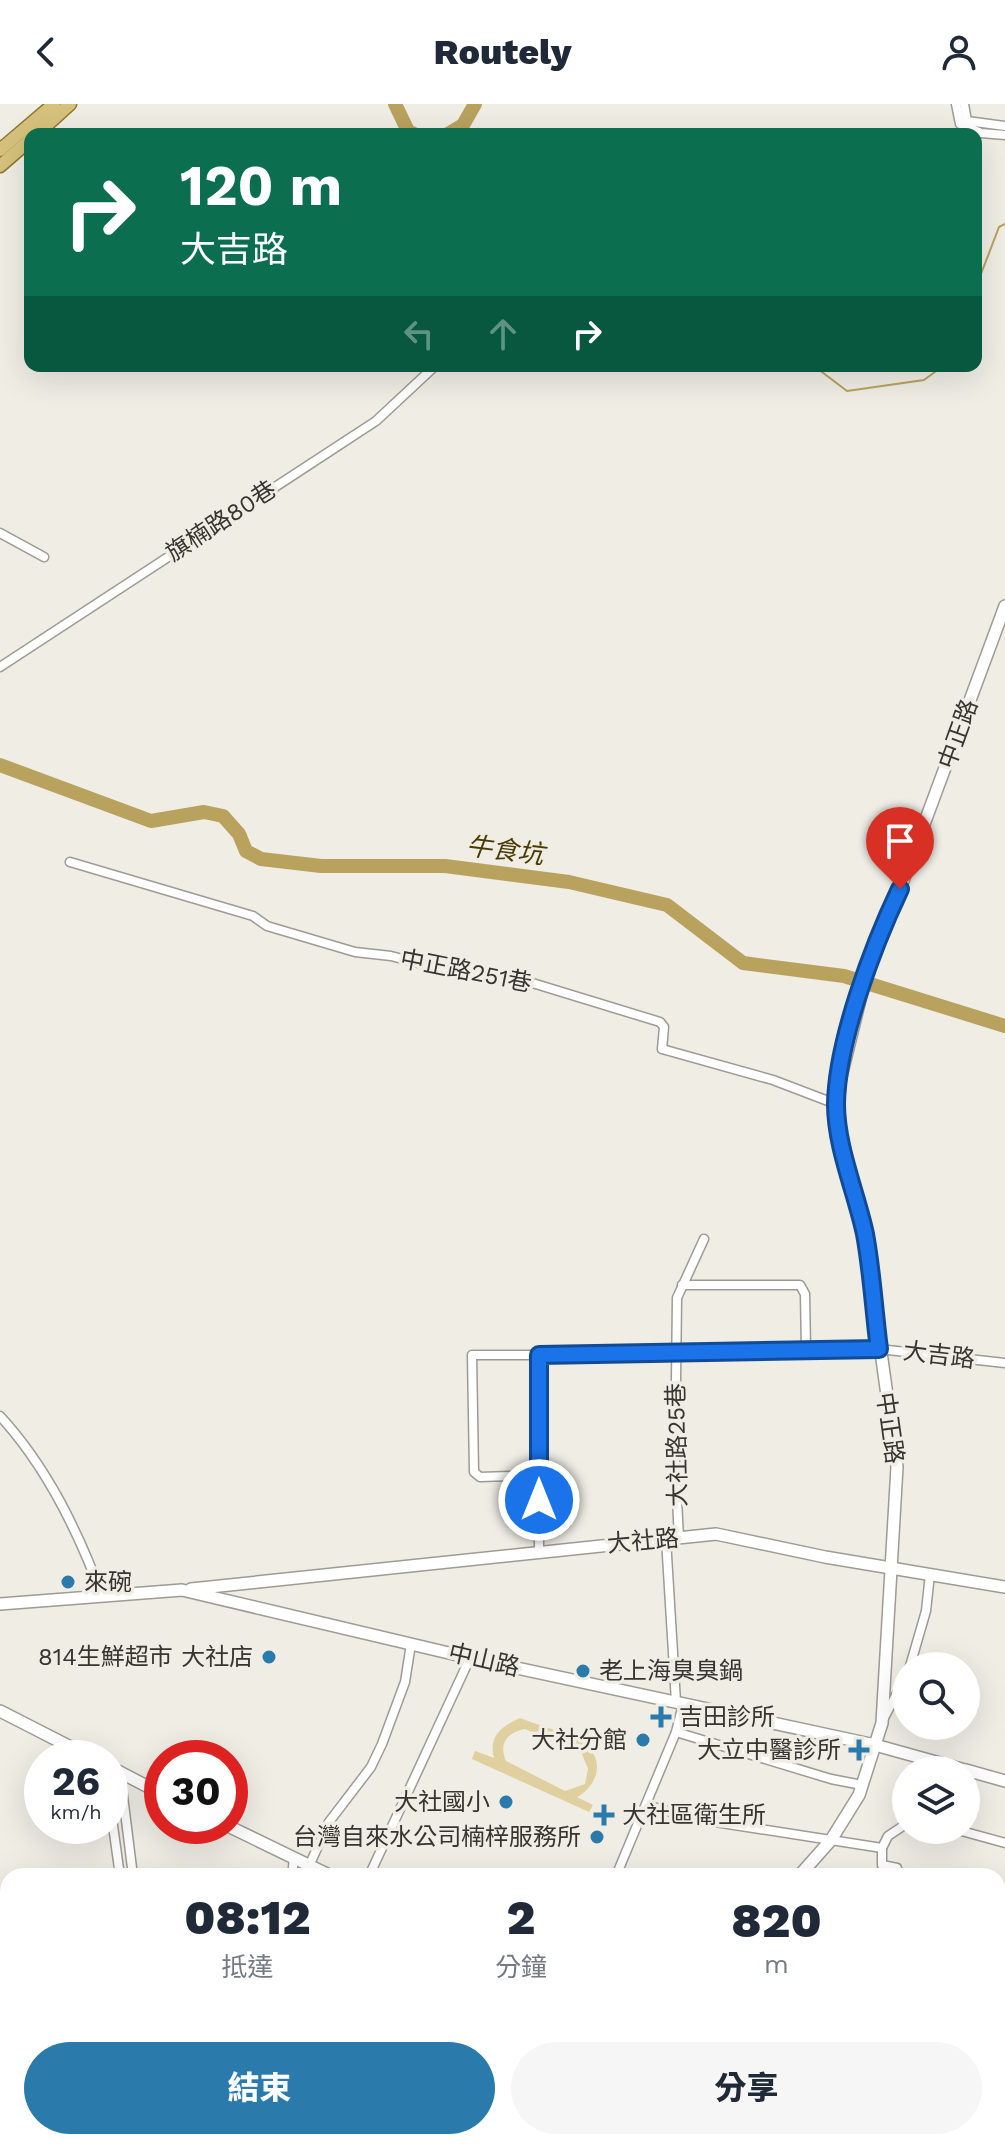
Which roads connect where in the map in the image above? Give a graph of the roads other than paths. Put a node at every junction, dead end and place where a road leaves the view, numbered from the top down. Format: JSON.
{"nodes":[{"id":1,"x":54,"y":104,"type":"edge"},
{"id":2,"x":70,"y":104,"type":"edge"},
{"id":3,"x":956,"y":104,"type":"edge"},
{"id":4,"x":964,"y":104,"type":"edge"},
{"id":5,"x":1005,"y":126,"type":"edge"},
{"id":6,"x":26,"y":128,"type":"edge"},
{"id":7,"x":44,"y":128,"type":"edge"},
{"id":8,"x":966,"y":128,"type":"edge"},
{"id":9,"x":24,"y":130,"type":"edge"},
{"id":10,"x":982,"y":131,"type":"edge"},
{"id":11,"x":1005,"y":135,"type":"edge"},
{"id":12,"x":24,"y":145,"type":"edge"},
{"id":13,"x":0,"y":150,"type":"edge"},
{"id":14,"x":0,"y":166,"type":"edge"},
{"id":15,"x":429,"y":372,"type":"edge"},
{"id":16,"x":0,"y":533,"type":"edge"},
{"id":17,"x":44,"y":557,"type":"dead end"},
{"id":18,"x":1005,"y":606,"type":"edge"},
{"id":19,"x":0,"y":667,"type":"edge"},
{"id":20,"x":70,"y":862,"type":"dead end"},
{"id":21,"x":836,"y":1104,"type":"junction"},
{"id":22,"x":704,"y":1239,"type":"dead end"},
{"id":23,"x":682,"y":1285,"type":"junction"},
{"id":24,"x":879,"y":1349,"type":"junction"},
{"id":25,"x":806,"y":1350,"type":"junction"},
{"id":26,"x":677,"y":1352,"type":"junction"},
{"id":27,"x":539,"y":1355,"type":"junction"},
{"id":28,"x":1005,"y":1363,"type":"edge"},
{"id":29,"x":0,"y":1416,"type":"edge"},
{"id":30,"x":540,"y":1475,"type":"junction"},
{"id":31,"x":679,"y":1538,"type":"junction"},
{"id":32,"x":666,"y":1539,"type":"junction"},
{"id":33,"x":539,"y":1551,"type":"junction"},
{"id":34,"x":890,"y":1569,"type":"junction"},
{"id":35,"x":930,"y":1574,"type":"junction"},
{"id":36,"x":1005,"y":1587,"type":"edge"},
{"id":37,"x":182,"y":1590,"type":"junction"},
{"id":38,"x":102,"y":1596,"type":"junction"},
{"id":39,"x":0,"y":1604,"type":"edge"},
{"id":40,"x":411,"y":1644,"type":"junction"},
{"id":41,"x":914,"y":1652,"type":"edge"},
{"id":42,"x":470,"y":1658,"type":"junction"},
{"id":43,"x":680,"y":1703,"type":"junction"},
{"id":44,"x":892,"y":1703,"type":"edge"},
{"id":45,"x":0,"y":1711,"type":"edge"},
{"id":46,"x":882,"y":1723,"type":"junction"},
{"id":47,"x":676,"y":1732,"type":"junction"},
{"id":48,"x":57,"y":1740,"type":"edge"},
{"id":49,"x":875,"y":1745,"type":"junction"},
{"id":50,"x":915,"y":1756,"type":"edge"},
{"id":51,"x":980,"y":1774,"type":"edge"},
{"id":52,"x":1005,"y":1781,"type":"edge"},
{"id":53,"x":862,"y":1785,"type":"junction"},
{"id":54,"x":646,"y":1805,"type":"junction"},
{"id":55,"x":892,"y":1833,"type":"edge"},
{"id":56,"x":248,"y":1836,"type":"edge"},
{"id":57,"x":980,"y":1836,"type":"edge"},
{"id":58,"x":831,"y":1840,"type":"junction"},
{"id":59,"x":1005,"y":1843,"type":"edge"},
{"id":60,"x":116,"y":1844,"type":"edge"},
{"id":61,"x":128,"y":1844,"type":"edge"},
{"id":62,"x":882,"y":1848,"type":"junction"},
{"id":63,"x":294,"y":1858,"type":"junction"},
{"id":64,"x":309,"y":1866,"type":"junction"},
{"id":65,"x":119,"y":1868,"type":"edge"},
{"id":66,"x":132,"y":1868,"type":"edge"},
{"id":67,"x":293,"y":1868,"type":"edge"},
{"id":68,"x":313,"y":1868,"type":"edge"},
{"id":69,"x":373,"y":1868,"type":"edge"},
{"id":70,"x":619,"y":1868,"type":"edge"},
{"id":71,"x":806,"y":1868,"type":"edge"},
{"id":72,"x":897,"y":1868,"type":"edge"}],
"edges":[{"from":1,"to":6,"type":"main road"},
{"from":2,"to":7,"type":"main road"},
{"from":3,"to":8,"type":"street"},
{"from":4,"to":5,"type":"street"},
{"from":9,"to":13,"type":"main road"},
{"from":10,"to":11,"type":"street"},
{"from":12,"to":14,"type":"main road"},
{"from":15,"to":19,"type":"street","name":"旗楠路80巷"},
{"from":16,"to":17,"type":"street"},
{"from":18,"to":21,"type":"street","name":"中正路"},
{"from":20,"to":21,"type":"street","name":"中正路251巷"},
{"from":21,"to":24,"type":"street","name":"中正路"},
{"from":22,"to":23,"type":"street","name":"大社路25巷"},
{"from":23,"to":25,"type":"street"},
{"from":23,"to":26,"type":"street","name":"大社路25巷"},
{"from":24,"to":25,"type":"street","name":"大吉路"},
{"from":24,"to":28,"type":"street","name":"大吉路"},
{"from":24,"to":34,"type":"street","name":"中正路"},
{"from":25,"to":26,"type":"street","name":"大吉路"},
{"from":26,"to":27,"type":"street","name":"大吉路"},
{"from":26,"to":31,"type":"street","name":"大社路25巷"},
{"from":27,"to":30,"type":"street"},
{"from":27,"to":30,"type":"street","name":"大吉路"},
{"from":29,"to":38,"type":"street"},
{"from":30,"to":33,"type":"street"},
{"from":31,"to":32,"type":"street","name":"大社路"},
{"from":31,"to":34,"type":"street","name":"大社路"},
{"from":32,"to":33,"type":"street","name":"大社路"},
{"from":32,"to":43,"type":"street"},
{"from":33,"to":37,"type":"street","name":"大社路"},
{"from":34,"to":35,"type":"street","name":"大社路"},
{"from":34,"to":46,"type":"street","name":"中正路"},
{"from":35,"to":36,"type":"street","name":"大社路"},
{"from":35,"to":41,"type":"street"},
{"from":37,"to":38,"type":"street","name":"中山路"},
{"from":37,"to":40,"type":"street","name":"中山路"},
{"from":38,"to":39,"type":"street","name":"中山路"},
{"from":40,"to":42,"type":"street","name":"中山路"},
{"from":40,"to":64,"type":"street"},
{"from":42,"to":43,"type":"street","name":"中山路"},
{"from":42,"to":69,"type":"street"},
{"from":43,"to":47,"type":"street"},
{"from":43,"to":49,"type":"street","name":"中山路"},
{"from":44,"to":46,"type":"street"},
{"from":45,"to":48,"type":"street"},
{"from":46,"to":49,"type":"street","name":"中正路"},
{"from":47,"to":53,"type":"street"},
{"from":47,"to":54,"type":"street"},
{"from":49,"to":50,"type":"street","name":"中山路"},
{"from":49,"to":53,"type":"street","name":"中正路"},
{"from":51,"to":52,"type":"street","name":"中山路"},
{"from":53,"to":58,"type":"street","name":"中正路"},
{"from":54,"to":58,"type":"street"},
{"from":54,"to":70,"type":"street"},
{"from":55,"to":62,"type":"street"},
{"from":56,"to":63,"type":"street"},
{"from":57,"to":59,"type":"street"},
{"from":58,"to":62,"type":"street"},
{"from":58,"to":71,"type":"street","name":"中正路"},
{"from":60,"to":65,"type":"street"},
{"from":61,"to":66,"type":"street"},
{"from":62,"to":72,"type":"street"},
{"from":63,"to":64,"type":"street"},
{"from":63,"to":67,"type":"street"},
{"from":64,"to":68,"type":"street"}]}
